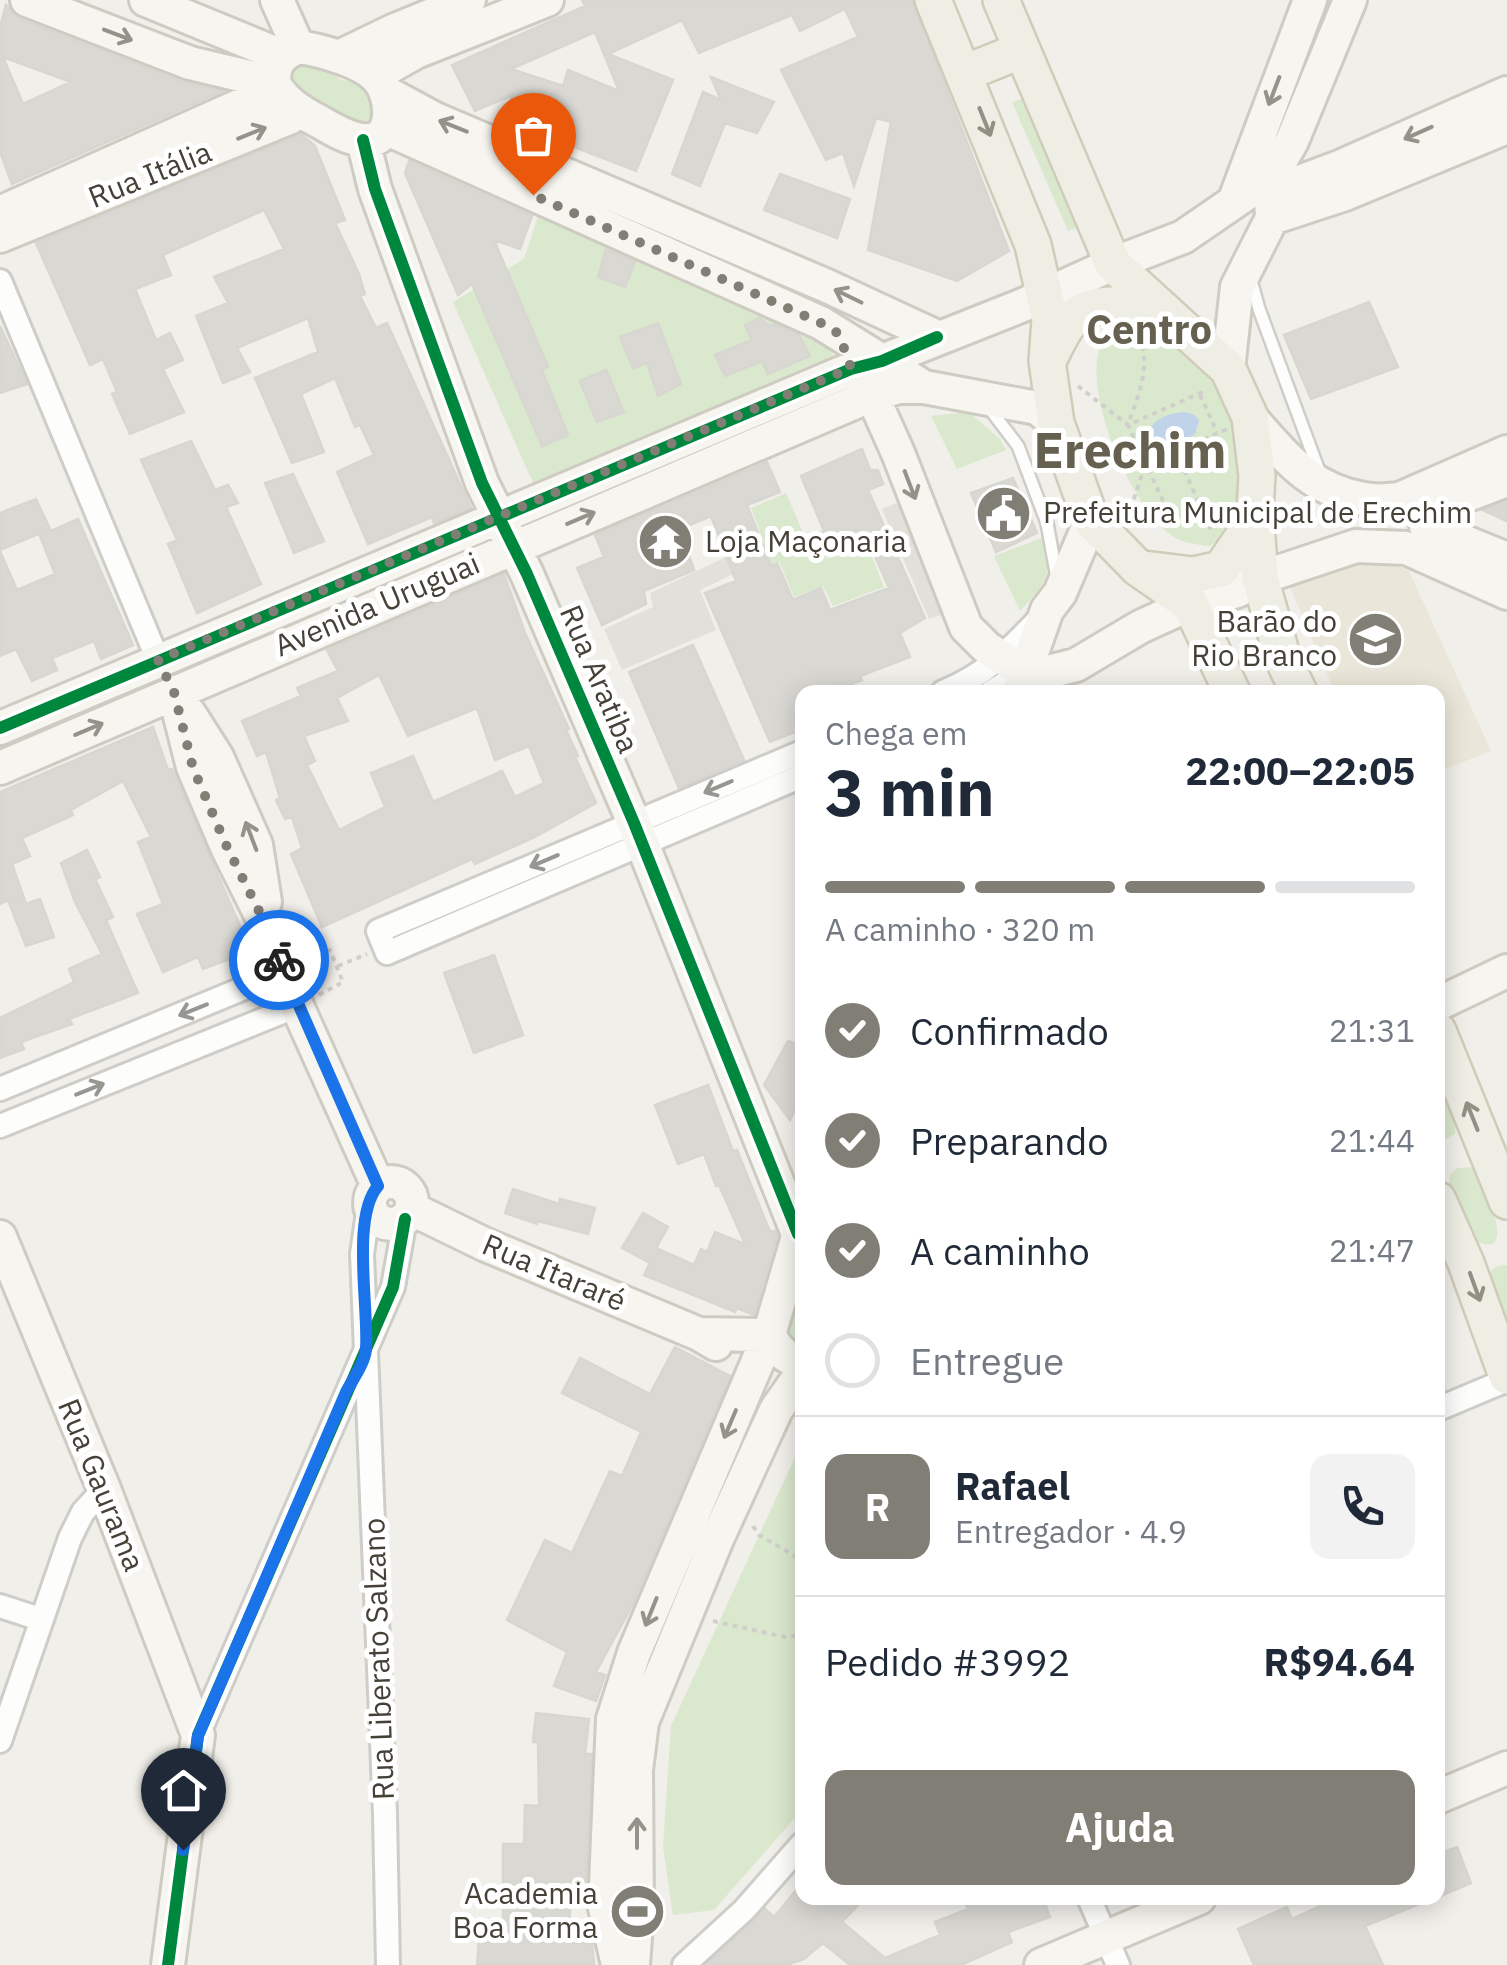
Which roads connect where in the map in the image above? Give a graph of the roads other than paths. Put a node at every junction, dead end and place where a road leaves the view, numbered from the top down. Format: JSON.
{"nodes":[{"id":1,"x":27,"y":0,"type":"edge"},
{"id":2,"x":146,"y":0,"type":"edge"},
{"id":3,"x":277,"y":0,"type":"edge"},
{"id":4,"x":469,"y":0,"type":"edge"},
{"id":5,"x":547,"y":0,"type":"edge"},
{"id":6,"x":933,"y":0,"type":"edge"},
{"id":7,"x":1001,"y":0,"type":"edge"},
{"id":8,"x":1310,"y":0,"type":"edge"},
{"id":9,"x":1350,"y":0,"type":"edge"},
{"id":10,"x":1022,"y":50,"type":"junction"},
{"id":11,"x":339,"y":57,"type":"junction"},
{"id":12,"x":966,"y":74,"type":"junction"},
{"id":13,"x":286,"y":77,"type":"junction"},
{"id":14,"x":381,"y":84,"type":"junction"},
{"id":15,"x":1507,"y":93,"type":"edge"},
{"id":16,"x":1507,"y":127,"type":"edge"},
{"id":17,"x":375,"y":135,"type":"junction"},
{"id":18,"x":1269,"y":200,"type":"junction"},
{"id":19,"x":1234,"y":202,"type":"junction"},
{"id":20,"x":0,"y":213,"type":"edge"},
{"id":21,"x":0,"y":236,"type":"edge"},
{"id":22,"x":1113,"y":264,"type":"junction"},
{"id":23,"x":1247,"y":264,"type":"junction"},
{"id":24,"x":0,"y":281,"type":"edge"},
{"id":25,"x":1046,"y":296,"type":"junction"},
{"id":26,"x":1170,"y":316,"type":"junction"},
{"id":27,"x":937,"y":337,"type":"junction"},
{"id":28,"x":1047,"y":361,"type":"junction"},
{"id":29,"x":866,"y":365,"type":"junction"},
{"id":30,"x":1228,"y":368,"type":"junction"},
{"id":31,"x":924,"y":387,"type":"junction"},
{"id":32,"x":872,"y":395,"type":"junction"},
{"id":33,"x":980,"y":397,"type":"junction"},
{"id":34,"x":1250,"y":417,"type":"junction"},
{"id":35,"x":1056,"y":424,"type":"junction"},
{"id":36,"x":1507,"y":452,"type":"edge"},
{"id":37,"x":1507,"y":480,"type":"edge"},
{"id":38,"x":1326,"y":489,"type":"junction"},
{"id":39,"x":1254,"y":510,"type":"junction"},
{"id":40,"x":1091,"y":520,"type":"junction"},
{"id":41,"x":1414,"y":521,"type":"junction"},
{"id":42,"x":506,"y":532,"type":"junction"},
{"id":43,"x":1507,"y":559,"type":"edge"},
{"id":44,"x":1138,"y":568,"type":"junction"},
{"id":45,"x":1260,"y":578,"type":"junction"},
{"id":46,"x":1507,"y":593,"type":"edge"},
{"id":47,"x":1054,"y":601,"type":"junction"},
{"id":48,"x":1190,"y":604,"type":"junction"},
{"id":49,"x":158,"y":660,"type":"junction"},
{"id":50,"x":1015,"y":675,"type":"edge"},
{"id":51,"x":1071,"y":679,"type":"edge"},
{"id":52,"x":960,"y":685,"type":"edge"},
{"id":53,"x":1229,"y":685,"type":"edge"},
{"id":54,"x":1296,"y":685,"type":"edge"},
{"id":55,"x":174,"y":692,"type":"junction"},
{"id":56,"x":0,"y":728,"type":"edge"},
{"id":57,"x":795,"y":755,"type":"edge"},
{"id":58,"x":0,"y":768,"type":"edge"},
{"id":59,"x":795,"y":778,"type":"edge"},
{"id":60,"x":638,"y":832,"type":"junction"},
{"id":61,"x":1507,"y":971,"type":"edge"},
{"id":62,"x":283,"y":972,"type":"junction"},
{"id":63,"x":1445,"y":1001,"type":"edge"},
{"id":64,"x":296,"y":1006,"type":"junction"},
{"id":65,"x":1445,"y":1048,"type":"edge"},
{"id":66,"x":0,"y":1090,"type":"edge"},
{"id":67,"x":0,"y":1126,"type":"edge"},
{"id":68,"x":374,"y":1195,"type":"junction"},
{"id":69,"x":1507,"y":1201,"type":"edge"},
{"id":70,"x":408,"y":1214,"type":"junction"},
{"id":71,"x":795,"y":1216,"type":"edge"},
{"id":72,"x":1445,"y":1216,"type":"edge"},
{"id":73,"x":0,"y":1237,"type":"edge"},
{"id":74,"x":795,"y":1246,"type":"edge"},
{"id":75,"x":698,"y":1334,"type":"junction"},
{"id":76,"x":770,"y":1334,"type":"junction"},
{"id":77,"x":366,"y":1353,"type":"junction"},
{"id":78,"x":795,"y":1361,"type":"edge"},
{"id":79,"x":753,"y":1368,"type":"junction"},
{"id":80,"x":1507,"y":1378,"type":"edge"},
{"id":81,"x":791,"y":1402,"type":"edge"},
{"id":82,"x":1445,"y":1406,"type":"edge"},
{"id":83,"x":104,"y":1489,"type":"junction"},
{"id":84,"x":688,"y":1522,"type":"junction"},
{"id":85,"x":717,"y":1539,"type":"junction"},
{"id":86,"x":0,"y":1606,"type":"edge"},
{"id":87,"x":40,"y":1620,"type":"junction"},
{"id":88,"x":198,"y":1736,"type":"junction"},
{"id":89,"x":0,"y":1741,"type":"edge"},
{"id":90,"x":1507,"y":1768,"type":"edge"},
{"id":91,"x":1445,"y":1794,"type":"edge"},
{"id":92,"x":795,"y":1852,"type":"edge"},
{"id":93,"x":1092,"y":1905,"type":"edge"},
{"id":94,"x":1188,"y":1905,"type":"edge"},
{"id":95,"x":1112,"y":1951,"type":"edge"},
{"id":96,"x":168,"y":1965,"type":"edge"},
{"id":97,"x":388,"y":1965,"type":"edge"},
{"id":98,"x":618,"y":1965,"type":"edge"},
{"id":99,"x":633,"y":1965,"type":"edge"},
{"id":100,"x":684,"y":1965,"type":"edge"},
{"id":101,"x":1041,"y":1965,"type":"edge"}],
"edges":[{"from":1,"to":13,"type":"main road","one_way":true},
{"from":2,"to":13,"type":"main road"},
{"from":3,"to":13,"type":"main road"},
{"from":4,"to":11,"type":"main road"},
{"from":5,"to":14,"type":"main road"},
{"from":6,"to":12,"type":"main road"},
{"from":7,"to":10,"type":"main road"},
{"from":8,"to":19,"type":"main road","one_way":true},
{"from":9,"to":18,"type":"main road"},
{"from":10,"to":12,"type":"main road"},
{"from":10,"to":22,"type":"main road"},
{"from":11,"to":13,"type":"main road"},
{"from":11,"to":14,"type":"main road"},
{"from":12,"to":25,"type":"main road","one_way":true},
{"from":13,"to":17,"type":"main road"},
{"from":13,"to":20,"type":"main road","name":"Rua Itália"},
{"from":21,"to":13,"type":"main road","name":"Rua Itália","one_way":true},
{"from":14,"to":17,"type":"main road","name":"Rua Aratiba"},
{"from":27,"to":14,"type":"main road","one_way":true},
{"from":15,"to":18,"type":"main road","one_way":true},
{"from":16,"to":18,"type":"main road"},
{"from":17,"to":29,"type":"main road"},
{"from":17,"to":42,"type":"main road","name":"Rua Aratiba"},
{"from":18,"to":19,"type":"main road","name":"Avenida Uruguai"},
{"from":18,"to":23,"type":"main road"},
{"from":19,"to":22,"type":"main road","name":"Avenida Uruguai"},
{"from":22,"to":25,"type":"main road","name":"Avenida Uruguai"},
{"from":22,"to":26,"type":"main road"},
{"from":23,"to":30,"type":"main road"},
{"from":23,"to":38,"type":"lane"},
{"from":24,"to":49,"type":"street"},
{"from":25,"to":27,"type":"main road","name":"Avenida Uruguai"},
{"from":25,"to":28,"type":"main road"},
{"from":26,"to":28,"type":"main road"},
{"from":26,"to":30,"type":"main road"},
{"from":27,"to":29,"type":"main road","name":"Avenida Uruguai"},
{"from":28,"to":35,"type":"main road"},
{"from":29,"to":31,"type":"main road"},
{"from":29,"to":32,"type":"main road"},
{"from":29,"to":42,"type":"main road","name":"Avenida Uruguai"},
{"from":30,"to":34,"type":"main road"},
{"from":31,"to":32,"type":"main road","name":"Avenida Uruguai"},
{"from":31,"to":33,"type":"main road"},
{"from":42,"to":32,"type":"main road","name":"Avenida Uruguai","one_way":true},
{"from":32,"to":50,"type":"main road","one_way":true},
{"from":33,"to":35,"type":"main road"},
{"from":33,"to":47,"type":"lane"},
{"from":34,"to":38,"type":"main road"},
{"from":34,"to":39,"type":"main road"},
{"from":35,"to":40,"type":"main road"},
{"from":36,"to":41,"type":"main road"},
{"from":37,"to":41,"type":"main road"},
{"from":38,"to":41,"type":"main road"},
{"from":39,"to":44,"type":"main road"},
{"from":39,"to":45,"type":"main road"},
{"from":40,"to":44,"type":"main road"},
{"from":40,"to":47,"type":"main road"},
{"from":41,"to":43,"type":"main road"},
{"from":41,"to":45,"type":"main road"},
{"from":41,"to":46,"type":"main road"},
{"from":42,"to":49,"type":"main road","name":"Avenida Uruguai"},
{"from":42,"to":55,"type":"main road","name":"Avenida Uruguai"},
{"from":42,"to":60,"type":"main road","name":"Rua Aratiba"},
{"from":44,"to":48,"type":"main road"},
{"from":45,"to":48,"type":"main road"},
{"from":45,"to":54,"type":"main road"},
{"from":47,"to":50,"type":"main road"},
{"from":48,"to":51,"type":"main road"},
{"from":48,"to":53,"type":"main road"},
{"from":49,"to":55,"type":"main road"},
{"from":49,"to":56,"type":"main road","name":"Avenida Uruguai"},
{"from":50,"to":51,"type":"main road"},
{"from":50,"to":52,"type":"street"},
{"from":58,"to":55,"type":"main road","name":"Avenida Uruguai","one_way":true},
{"from":55,"to":62,"type":"main road"},
{"from":57,"to":60,"type":"street","one_way":true},
{"from":59,"to":60,"type":"street"},
{"from":60,"to":60,"type":"street","one_way":true},
{"from":60,"to":71,"type":"main road","name":"Rua Aratiba"},
{"from":61,"to":63,"type":"main road"},
{"from":62,"to":64,"type":"main road"},
{"from":62,"to":66,"type":"street","one_way":true},
{"from":67,"to":64,"type":"street","one_way":true},
{"from":64,"to":68,"type":"main road"},
{"from":69,"to":65,"type":"main road","one_way":true},
{"from":68,"to":70,"type":"main road","name":"Rua Itararé"},
{"from":68,"to":77,"type":"street","name":"Rua Liberato Salzano"},
{"from":70,"to":75,"type":"main road","name":"Rua Itararé"},
{"from":70,"to":77,"type":"street"},
{"from":72,"to":80,"type":"main road","one_way":true},
{"from":73,"to":83,"type":"main road","name":"Rua Gaurama"},
{"from":74,"to":76,"type":"main road"},
{"from":75,"to":76,"type":"main road","name":"Rua Itararé"},
{"from":75,"to":79,"type":"main road","name":"Rua Itararé"},
{"from":76,"to":78,"type":"main road"},
{"from":76,"to":79,"type":"main road"},
{"from":77,"to":88,"type":"street"},
{"from":77,"to":97,"type":"street","name":"Rua Liberato Salzano"},
{"from":79,"to":84,"type":"main road","one_way":true},
{"from":80,"to":82,"type":"street"},
{"from":81,"to":85,"type":"main road"},
{"from":83,"to":87,"type":"street"},
{"from":83,"to":88,"type":"main road","name":"Rua Gaurama"},
{"from":84,"to":85,"type":"main road"},
{"from":84,"to":98,"type":"main road","one_way":true},
{"from":99,"to":85,"type":"main road","one_way":true},
{"from":86,"to":87,"type":"street"},
{"from":87,"to":89,"type":"street"},
{"from":88,"to":96,"type":"main road"},
{"from":90,"to":91,"type":"main road"},
{"from":92,"to":100,"type":"street"},
{"from":93,"to":95,"type":"street"},
{"from":94,"to":95,"type":"main road"},
{"from":95,"to":101,"type":"main road"}]}
